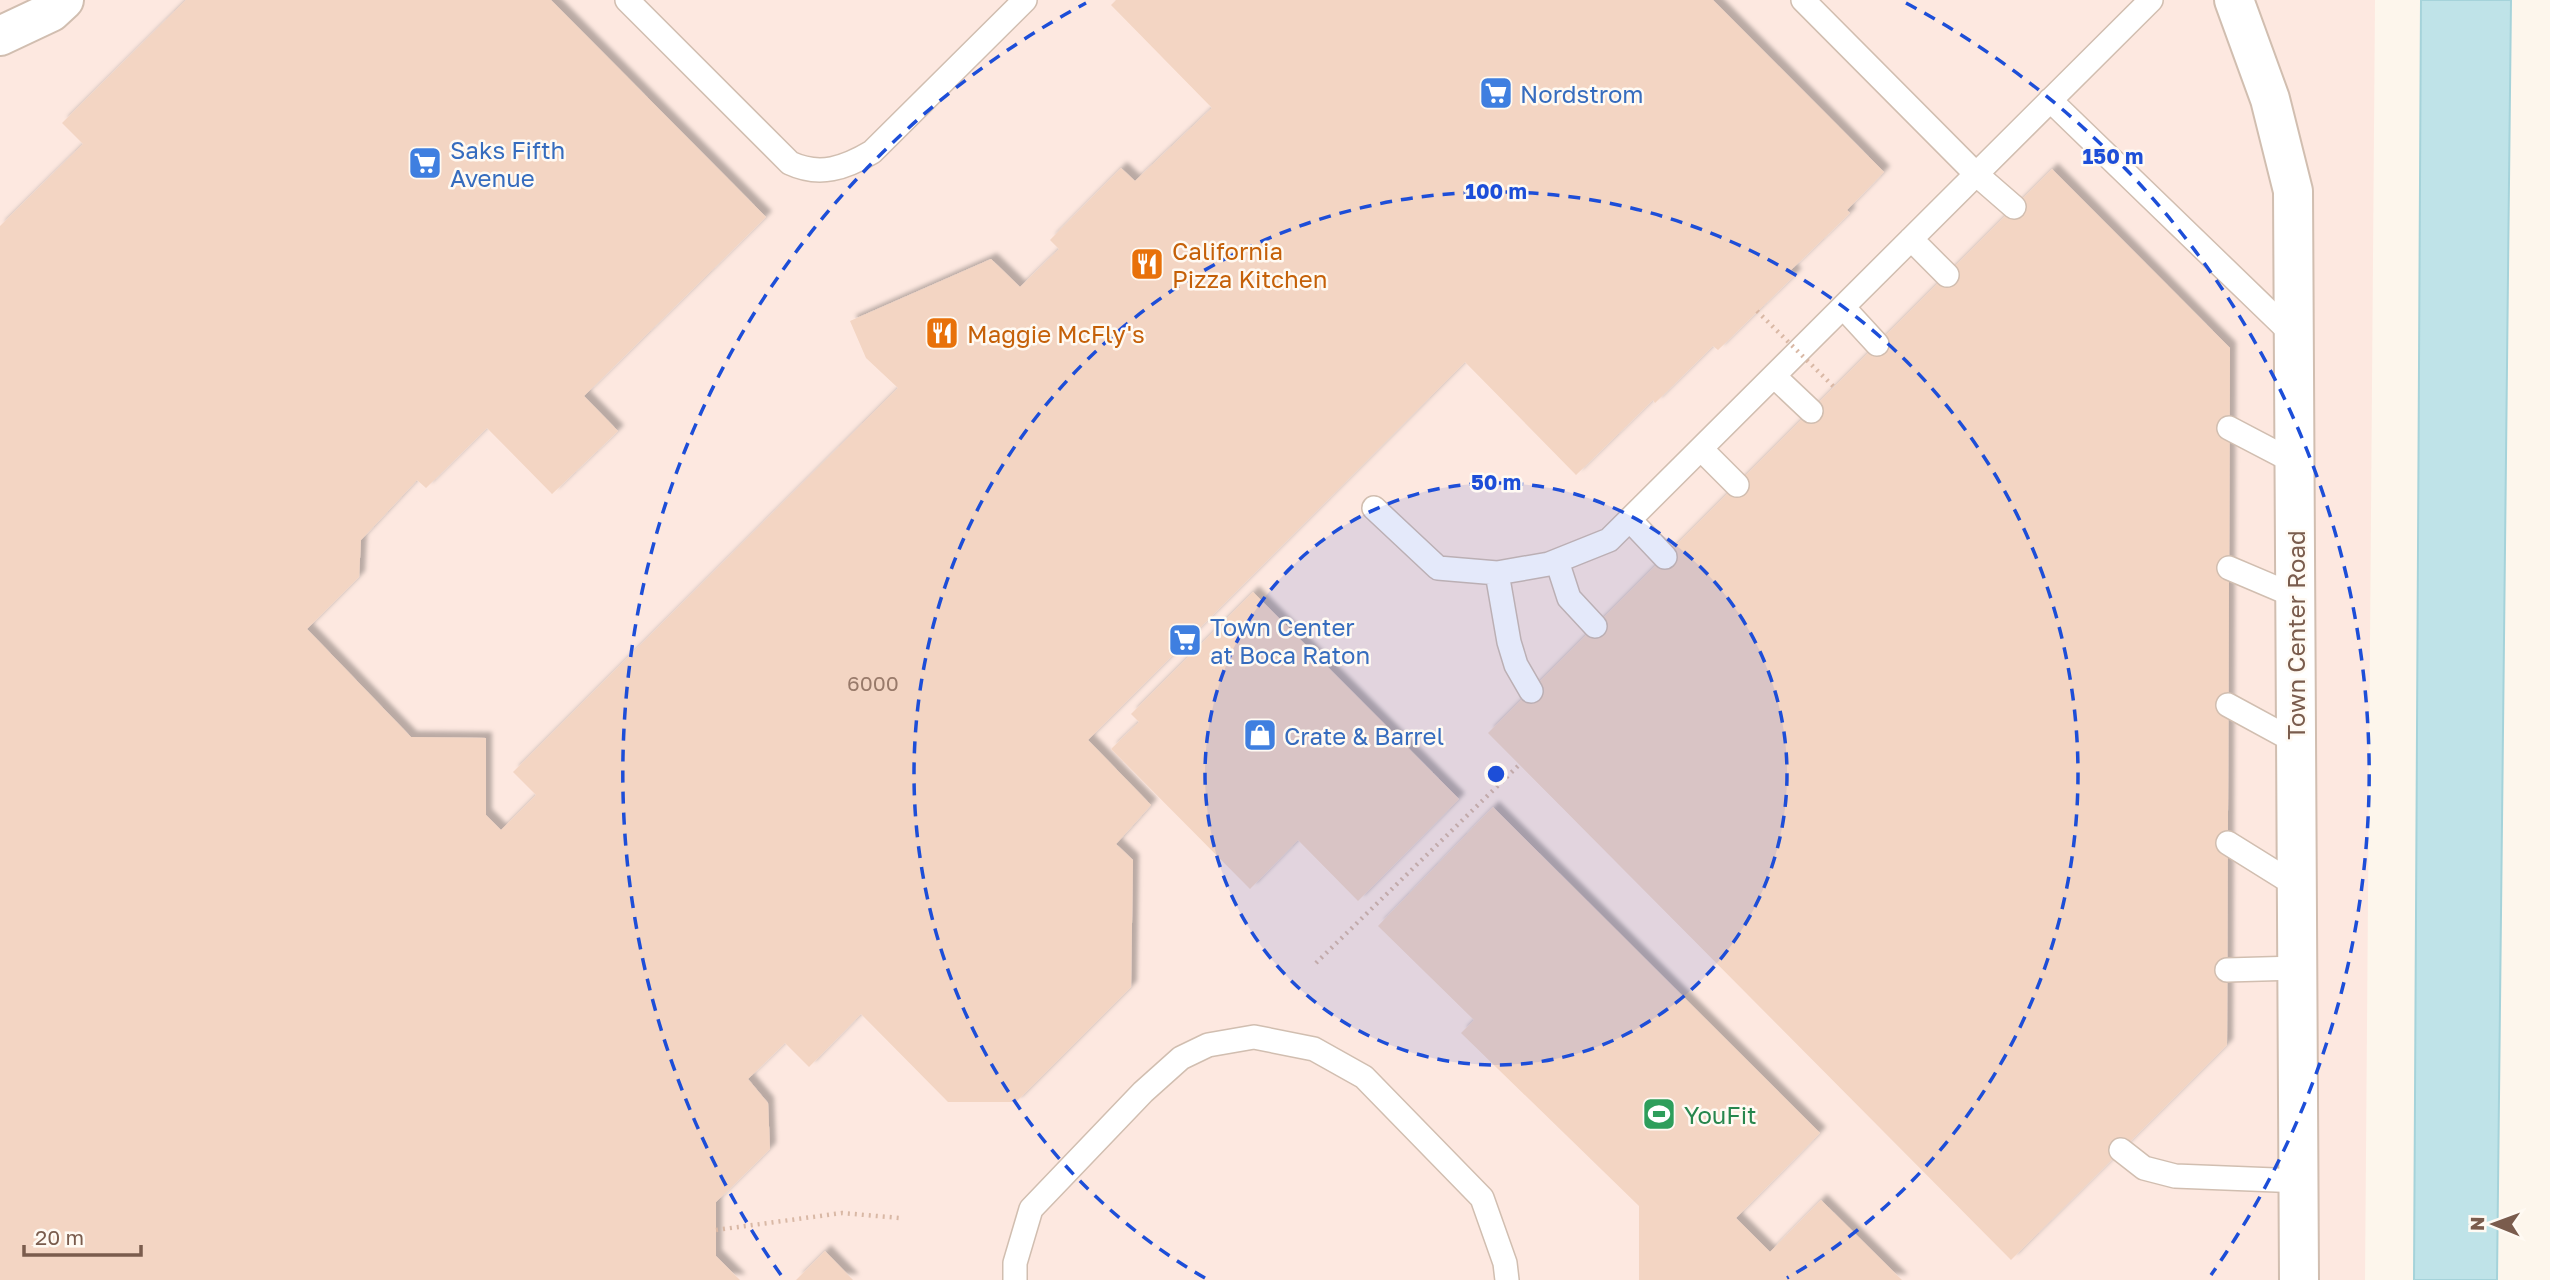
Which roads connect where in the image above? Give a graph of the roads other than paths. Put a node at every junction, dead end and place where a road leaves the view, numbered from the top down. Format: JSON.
{"nodes":[{"id":1,"x":64,"y":0,"type":"edge"},
{"id":2,"x":627,"y":0,"type":"edge"},
{"id":3,"x":1025,"y":0,"type":"edge"},
{"id":4,"x":1803,"y":0,"type":"edge"},
{"id":5,"x":2151,"y":0,"type":"edge"},
{"id":6,"x":2234,"y":0,"type":"edge"},
{"id":7,"x":0,"y":36,"type":"edge"},
{"id":8,"x":2050,"y":100,"type":"junction"},
{"id":9,"x":1976,"y":174,"type":"junction"},
{"id":10,"x":2014,"y":207,"type":"dead end"},
{"id":11,"x":1911,"y":239,"type":"junction"},
{"id":12,"x":1947,"y":275,"type":"dead end"},
{"id":13,"x":1843,"y":307,"type":"junction"},
{"id":14,"x":2294,"y":335,"type":"junction"},
{"id":15,"x":1877,"y":344,"type":"dead end"},
{"id":16,"x":1774,"y":376,"type":"junction"},
{"id":17,"x":1811,"y":411,"type":"dead end"},
{"id":18,"x":2229,"y":428,"type":"dead end"},
{"id":19,"x":1701,"y":449,"type":"junction"},
{"id":20,"x":2294,"y":462,"type":"junction"},
{"id":21,"x":1737,"y":485,"type":"dead end"},
{"id":22,"x":1374,"y":508,"type":"dead end"},
{"id":23,"x":1630,"y":520,"type":"junction"},
{"id":24,"x":1665,"y":557,"type":"dead end"},
{"id":25,"x":1557,"y":561,"type":"junction"},
{"id":26,"x":2229,"y":568,"type":"dead end"},
{"id":27,"x":1497,"y":573,"type":"junction"},
{"id":28,"x":2295,"y":596,"type":"junction"},
{"id":29,"x":1595,"y":626,"type":"dead end"},
{"id":30,"x":1531,"y":691,"type":"dead end"},
{"id":31,"x":2228,"y":705,"type":"dead end"},
{"id":32,"x":2296,"y":742,"type":"junction"},
{"id":33,"x":2228,"y":843,"type":"dead end"},
{"id":34,"x":2297,"y":886,"type":"junction"},
{"id":35,"x":2297,"y":968,"type":"junction"},
{"id":36,"x":2227,"y":970,"type":"dead end"},
{"id":37,"x":2120,"y":1150,"type":"dead end"},
{"id":38,"x":2299,"y":1181,"type":"junction"},
{"id":39,"x":1015,"y":1280,"type":"edge"},
{"id":40,"x":1507,"y":1280,"type":"edge"},
{"id":41,"x":2299,"y":1280,"type":"edge"}],
"edges":[{"from":1,"to":7,"type":"street"},
{"from":2,"to":3,"type":"lane"},
{"from":4,"to":9,"type":"lane"},
{"from":5,"to":8,"type":"lane"},
{"from":6,"to":14,"type":"street","name":"Town Center Road"},
{"from":8,"to":9,"type":"lane"},
{"from":8,"to":14,"type":"lane"},
{"from":9,"to":10,"type":"lane"},
{"from":9,"to":11,"type":"lane"},
{"from":11,"to":12,"type":"lane"},
{"from":11,"to":13,"type":"lane"},
{"from":13,"to":15,"type":"lane"},
{"from":13,"to":16,"type":"lane"},
{"from":14,"to":20,"type":"street","name":"Town Center Road"},
{"from":16,"to":17,"type":"lane"},
{"from":16,"to":19,"type":"lane"},
{"from":18,"to":20,"type":"lane"},
{"from":19,"to":21,"type":"lane"},
{"from":19,"to":23,"type":"lane"},
{"from":20,"to":28,"type":"street","name":"Town Center Road"},
{"from":22,"to":27,"type":"lane"},
{"from":23,"to":24,"type":"lane"},
{"from":23,"to":25,"type":"lane"},
{"from":25,"to":27,"type":"lane"},
{"from":25,"to":29,"type":"lane"},
{"from":26,"to":28,"type":"lane"},
{"from":27,"to":30,"type":"lane"},
{"from":28,"to":32,"type":"street","name":"Town Center Road"},
{"from":31,"to":32,"type":"lane"},
{"from":32,"to":34,"type":"street","name":"Town Center Road"},
{"from":33,"to":34,"type":"lane"},
{"from":34,"to":35,"type":"street","name":"Town Center Road"},
{"from":35,"to":36,"type":"lane"},
{"from":35,"to":38,"type":"street","name":"Town Center Road"},
{"from":37,"to":38,"type":"lane"},
{"from":38,"to":41,"type":"street","name":"Town Center Road"},
{"from":39,"to":40,"type":"lane"}]}
